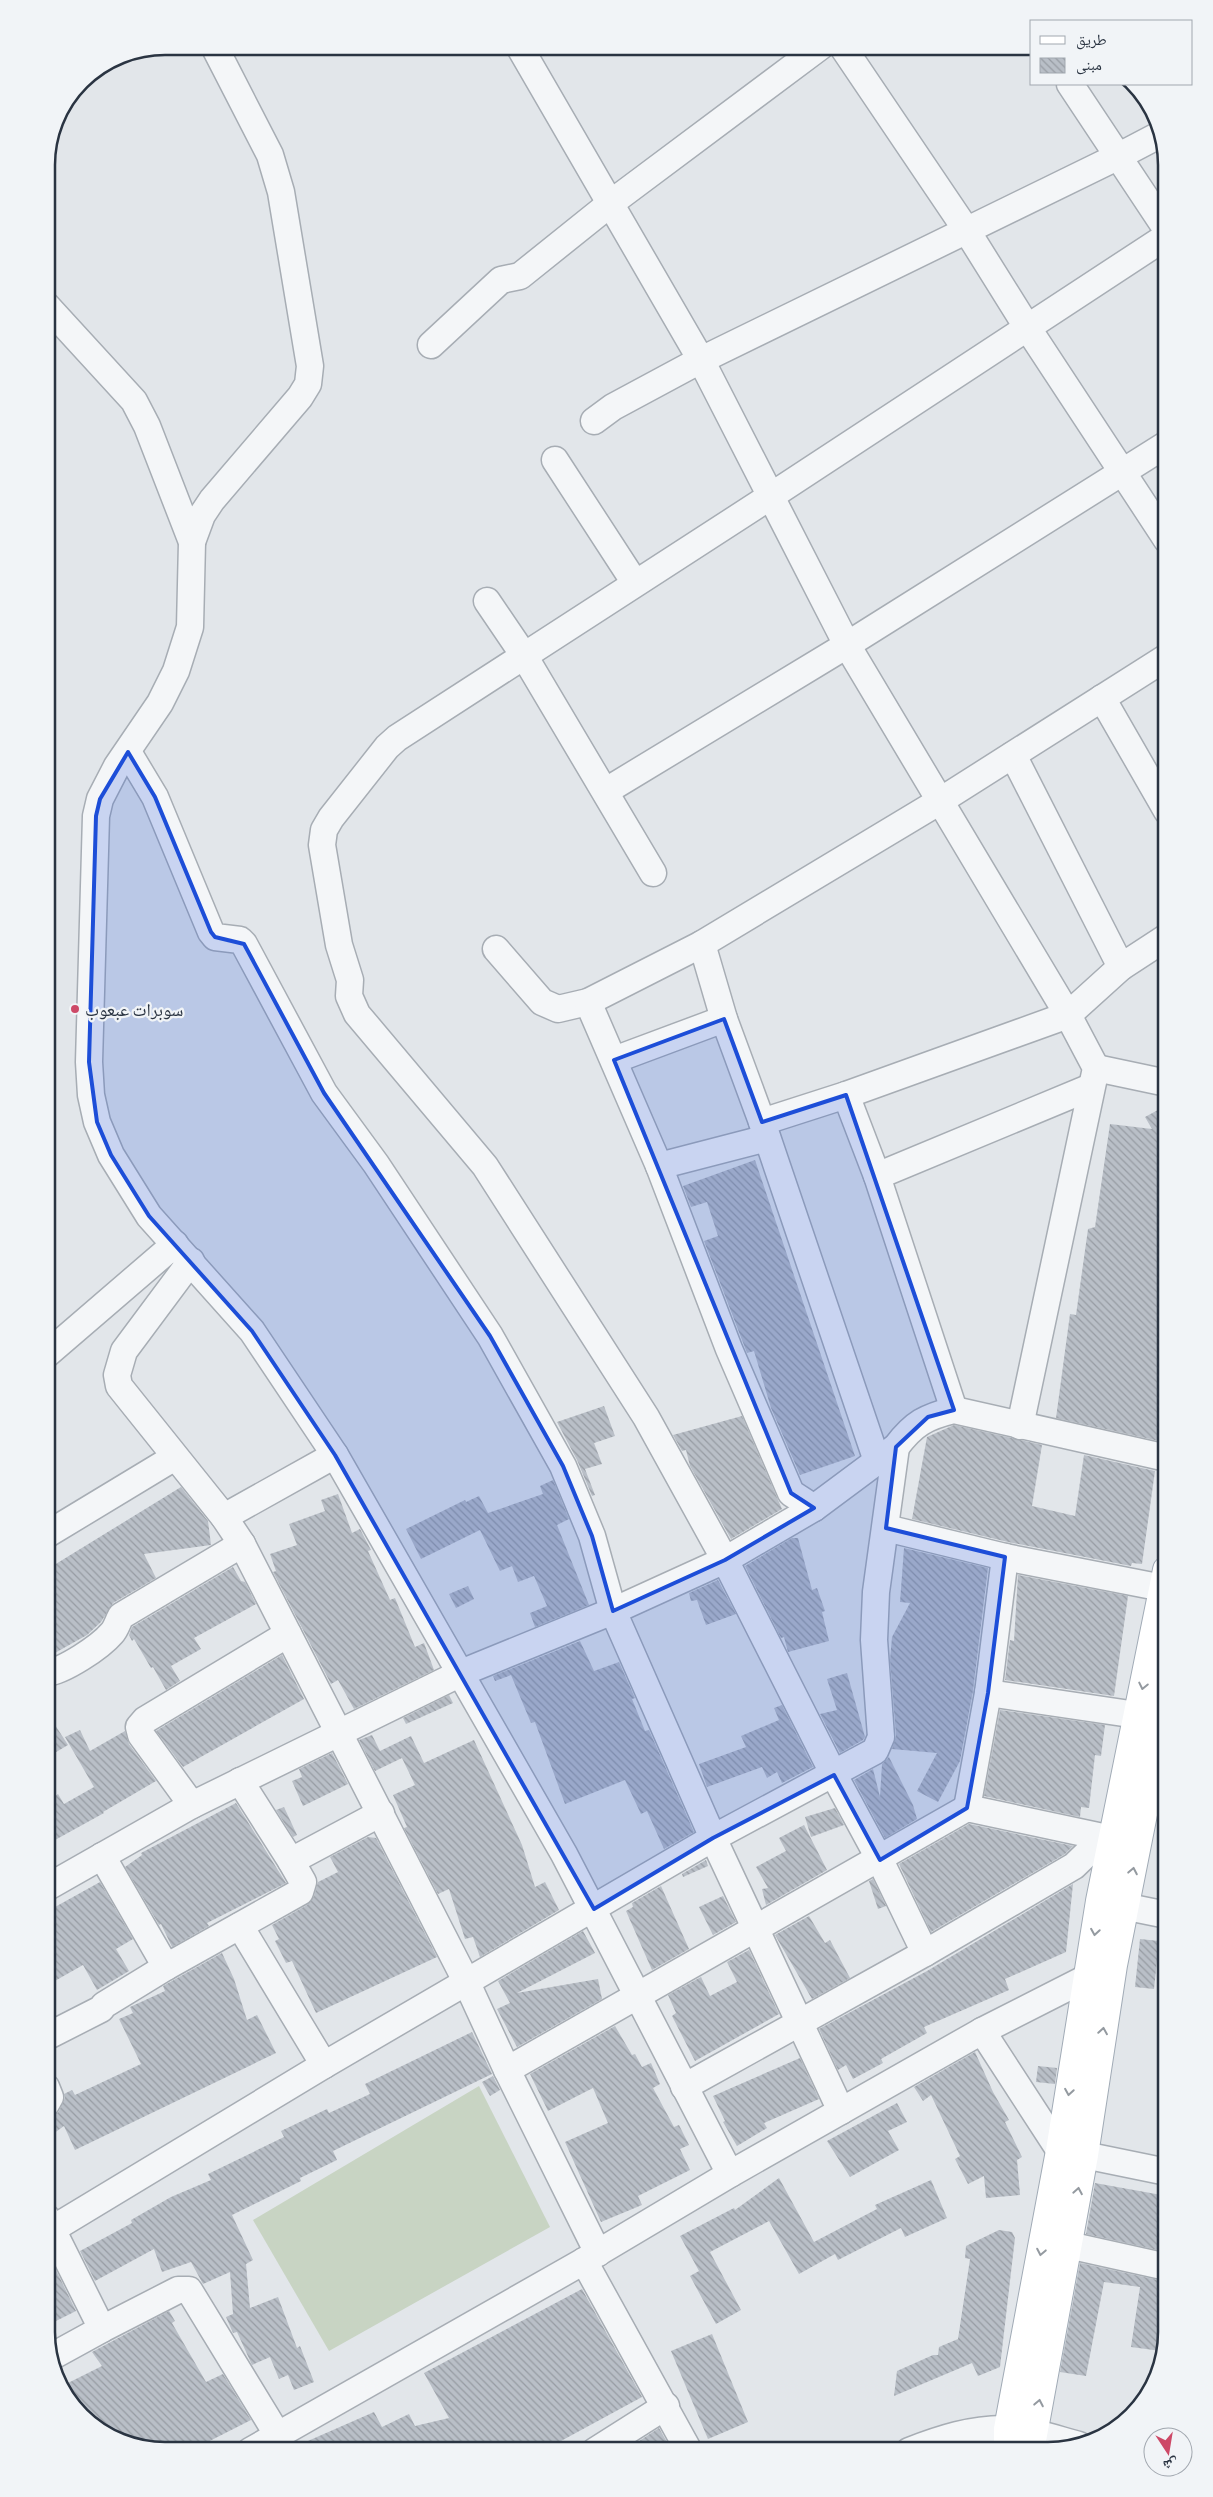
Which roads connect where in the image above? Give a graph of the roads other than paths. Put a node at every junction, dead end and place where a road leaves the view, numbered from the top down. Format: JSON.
{"nodes":[{"id":1,"x":219,"y":55,"type":"edge"},
{"id":2,"x":524,"y":55,"type":"edge"},
{"id":3,"x":809,"y":55,"type":"edge"},
{"id":4,"x":848,"y":55,"type":"edge"},
{"id":5,"x":1071,"y":85,"type":"edge"},
{"id":6,"x":1154,"y":137,"type":"edge"},
{"id":7,"x":1119,"y":156,"type":"junction"},
{"id":8,"x":611,"y":203,"type":"junction"},
{"id":9,"x":1158,"y":216,"type":"edge"},
{"id":10,"x":968,"y":231,"type":"junction"},
{"id":11,"x":1158,"y":242,"type":"edge"},
{"id":12,"x":55,"y":315,"type":"edge"},
{"id":13,"x":1027,"y":327,"type":"junction"},
{"id":14,"x":431,"y":345,"type":"dead end"},
{"id":15,"x":701,"y":360,"type":"junction"},
{"id":16,"x":594,"y":421,"type":"dead end"},
{"id":17,"x":1158,"y":449,"type":"edge"},
{"id":18,"x":555,"y":460,"type":"dead end"},
{"id":19,"x":1122,"y":471,"type":"junction"},
{"id":20,"x":771,"y":496,"type":"junction"},
{"id":21,"x":1158,"y":526,"type":"edge"},
{"id":22,"x":192,"y":542,"type":"junction"},
{"id":23,"x":635,"y":583,"type":"junction"},
{"id":24,"x":487,"y":601,"type":"dead end"},
{"id":25,"x":847,"y":645,"type":"junction"},
{"id":26,"x":523,"y":654,"type":"junction"},
{"id":27,"x":1158,"y":663,"type":"edge"},
{"id":28,"x":1102,"y":698,"type":"junction"},
{"id":29,"x":128,"y":752,"type":"junction"},
{"id":30,"x":1013,"y":755,"type":"junction"},
{"id":31,"x":606,"y":791,"type":"junction"},
{"id":32,"x":1158,"y":791,"type":"edge"},
{"id":33,"x":940,"y":801,"type":"junction"},
{"id":34,"x":654,"y":873,"type":"dead end"},
{"id":35,"x":1158,"y":943,"type":"edge"},
{"id":36,"x":702,"y":944,"type":"junction"},
{"id":37,"x":496,"y":949,"type":"dead end"},
{"id":38,"x":1121,"y":967,"type":"junction"},
{"id":39,"x":588,"y":1002,"type":"junction"},
{"id":40,"x":1068,"y":1015,"type":"junction"},
{"id":41,"x":724,"y":1019,"type":"junction"},
{"id":42,"x":614,"y":1060,"type":"junction"},
{"id":43,"x":1094,"y":1077,"type":"junction"},
{"id":44,"x":1158,"y":1082,"type":"edge"},
{"id":45,"x":846,"y":1095,"type":"junction"},
{"id":46,"x":765,"y":1130,"type":"junction"},
{"id":47,"x":659,"y":1166,"type":"junction"},
{"id":48,"x":877,"y":1176,"type":"junction"},
{"id":49,"x":183,"y":1253,"type":"junction"},
{"id":50,"x":55,"y":1348,"type":"edge"},
{"id":51,"x":954,"y":1410,"type":"junction"},
{"id":52,"x":1020,"y":1426,"type":"junction"},
{"id":53,"x":887,"y":1454,"type":"junction"},
{"id":54,"x":335,"y":1455,"type":"junction"},
{"id":55,"x":1158,"y":1456,"type":"edge"},
{"id":56,"x":175,"y":1457,"type":"junction"},
{"id":57,"x":814,"y":1508,"type":"junction"},
{"id":58,"x":224,"y":1517,"type":"junction"},
{"id":59,"x":886,"y":1528,"type":"junction"},
{"id":60,"x":55,"y":1530,"type":"edge"},
{"id":61,"x":242,"y":1544,"type":"junction"},
{"id":62,"x":1005,"y":1557,"type":"junction"},
{"id":63,"x":725,"y":1560,"type":"junction"},
{"id":64,"x":1158,"y":1578,"type":"edge"},
{"id":65,"x":613,"y":1610,"type":"junction"},
{"id":66,"x":1158,"y":1613,"type":"edge"},
{"id":67,"x":288,"y":1634,"type":"junction"},
{"id":68,"x":55,"y":1671,"type":"edge"},
{"id":69,"x":461,"y":1673,"type":"junction"},
{"id":70,"x":988,"y":1693,"type":"junction"},
{"id":71,"x":1137,"y":1715,"type":"junction"},
{"id":72,"x":340,"y":1734,"type":"junction"},
{"id":73,"x":1158,"y":1759,"type":"edge"},
{"id":74,"x":834,"y":1774,"type":"junction"},
{"id":75,"x":240,"y":1781,"type":"junction"},
{"id":76,"x":192,"y":1805,"type":"junction"},
{"id":77,"x":967,"y":1808,"type":"junction"},
{"id":78,"x":381,"y":1813,"type":"junction"},
{"id":79,"x":713,"y":1838,"type":"junction"},
{"id":80,"x":1108,"y":1838,"type":"junction"},
{"id":81,"x":102,"y":1856,"type":"junction"},
{"id":82,"x":880,"y":1860,"type":"junction"},
{"id":83,"x":291,"y":1861,"type":"junction"},
{"id":84,"x":55,"y":1883,"type":"edge"},
{"id":85,"x":1113,"y":1904,"type":"junction"},
{"id":86,"x":594,"y":1909,"type":"junction"},
{"id":87,"x":1158,"y":1912,"type":"edge"},
{"id":88,"x":240,"y":1926,"type":"junction"},
{"id":89,"x":757,"y":1927,"type":"junction"},
{"id":90,"x":925,"y":1953,"type":"junction"},
{"id":91,"x":1113,"y":1965,"type":"junction"},
{"id":92,"x":166,"y":1967,"type":"junction"},
{"id":93,"x":1089,"y":1976,"type":"junction"},
{"id":94,"x":466,"y":1981,"type":"junction"},
{"id":95,"x":638,"y":1997,"type":"junction"},
{"id":96,"x":801,"y":2023,"type":"junction"},
{"id":97,"x":982,"y":2031,"type":"junction"},
{"id":98,"x":55,"y":2033,"type":"edge"},
{"id":99,"x":324,"y":2065,"type":"junction"},
{"id":100,"x":507,"y":2070,"type":"junction"},
{"id":101,"x":684,"y":2087,"type":"junction"},
{"id":102,"x":841,"y":2111,"type":"junction"},
{"id":103,"x":1072,"y":2153,"type":"junction"},
{"id":104,"x":1158,"y":2170,"type":"edge"},
{"id":105,"x":730,"y":2174,"type":"junction"},
{"id":106,"x":55,"y":2222,"type":"edge"},
{"id":107,"x":55,"y":2239,"type":"edge"},
{"id":108,"x":1068,"y":2245,"type":"junction"},
{"id":109,"x":591,"y":2257,"type":"junction"},
{"id":110,"x":1158,"y":2265,"type":"edge"},
{"id":111,"x":102,"y":2329,"type":"junction"},
{"id":112,"x":57,"y":2354,"type":"edge"},
{"id":113,"x":666,"y":2406,"type":"junction"},
{"id":114,"x":277,"y":2434,"type":"junction"},
{"id":115,"x":1020,"y":2441,"type":"edge"},
{"id":116,"x":264,"y":2442,"type":"edge"},
{"id":117,"x":609,"y":2442,"type":"edge"},
{"id":118,"x":684,"y":2442,"type":"edge"},
{"id":119,"x":932,"y":2442,"type":"edge"},
{"id":120,"x":969,"y":2442,"type":"edge"},
{"id":121,"x":1035,"y":2442,"type":"edge"}],
"edges":[{"from":1,"to":22,"type":"street"},
{"from":2,"to":8,"type":"street"},
{"from":3,"to":8,"type":"street"},
{"from":4,"to":10,"type":"street"},
{"from":5,"to":7,"type":"street"},
{"from":6,"to":7,"type":"street"},
{"from":7,"to":9,"type":"street"},
{"from":7,"to":10,"type":"street"},
{"from":8,"to":14,"type":"street"},
{"from":8,"to":15,"type":"street"},
{"from":10,"to":13,"type":"street"},
{"from":10,"to":15,"type":"street"},
{"from":11,"to":13,"type":"street"},
{"from":12,"to":22,"type":"street"},
{"from":13,"to":19,"type":"street"},
{"from":13,"to":20,"type":"street"},
{"from":15,"to":16,"type":"street"},
{"from":15,"to":20,"type":"street"},
{"from":17,"to":19,"type":"street"},
{"from":18,"to":23,"type":"street"},
{"from":19,"to":21,"type":"street"},
{"from":19,"to":25,"type":"street"},
{"from":20,"to":23,"type":"street"},
{"from":20,"to":25,"type":"street"},
{"from":22,"to":29,"type":"street"},
{"from":23,"to":26,"type":"street"},
{"from":24,"to":26,"type":"street"},
{"from":25,"to":31,"type":"street"},
{"from":25,"to":33,"type":"street"},
{"from":26,"to":31,"type":"street"},
{"from":26,"to":63,"type":"street"},
{"from":27,"to":28,"type":"street"},
{"from":28,"to":30,"type":"street"},
{"from":28,"to":32,"type":"street"},
{"from":29,"to":49,"type":"street"},
{"from":29,"to":65,"type":"street"},
{"from":30,"to":33,"type":"street"},
{"from":30,"to":38,"type":"street"},
{"from":31,"to":34,"type":"street"},
{"from":33,"to":36,"type":"street"},
{"from":33,"to":40,"type":"street"},
{"from":35,"to":38,"type":"street"},
{"from":36,"to":39,"type":"street"},
{"from":36,"to":41,"type":"street"},
{"from":37,"to":39,"type":"street"},
{"from":38,"to":40,"type":"street"},
{"from":39,"to":42,"type":"street"},
{"from":40,"to":43,"type":"street"},
{"from":40,"to":45,"type":"street"},
{"from":41,"to":42,"type":"street"},
{"from":41,"to":46,"type":"street"},
{"from":42,"to":47,"type":"street"},
{"from":43,"to":44,"type":"street"},
{"from":43,"to":48,"type":"street"},
{"from":43,"to":52,"type":"street"},
{"from":45,"to":46,"type":"street"},
{"from":45,"to":48,"type":"street"},
{"from":46,"to":47,"type":"street"},
{"from":46,"to":53,"type":"street"},
{"from":47,"to":57,"type":"street"},
{"from":48,"to":51,"type":"street"},
{"from":49,"to":50,"type":"street"},
{"from":49,"to":54,"type":"street"},
{"from":49,"to":56,"type":"street"},
{"from":51,"to":52,"type":"street"},
{"from":51,"to":53,"type":"street"},
{"from":52,"to":55,"type":"street"},
{"from":53,"to":57,"type":"street"},
{"from":53,"to":59,"type":"street"},
{"from":54,"to":58,"type":"street"},
{"from":54,"to":69,"type":"street"},
{"from":56,"to":58,"type":"street"},
{"from":56,"to":60,"type":"street"},
{"from":57,"to":63,"type":"street"},
{"from":58,"to":61,"type":"street"},
{"from":59,"to":62,"type":"street"},
{"from":59,"to":74,"type":"street"},
{"from":61,"to":67,"type":"street"},
{"from":61,"to":68,"type":"street"},
{"from":62,"to":64,"type":"street"},
{"from":62,"to":70,"type":"street"},
{"from":63,"to":65,"type":"street"},
{"from":63,"to":74,"type":"street"},
{"from":65,"to":69,"type":"street"},
{"from":65,"to":79,"type":"street"},
{"from":66,"to":71,"type":"main road","one_way":true},
{"from":67,"to":72,"type":"street"},
{"from":67,"to":76,"type":"street"},
{"from":69,"to":72,"type":"street"},
{"from":69,"to":86,"type":"street"},
{"from":70,"to":71,"type":"street"},
{"from":70,"to":77,"type":"street"},
{"from":71,"to":80,"type":"main road"},
{"from":72,"to":75,"type":"street"},
{"from":72,"to":78,"type":"street"},
{"from":85,"to":73,"type":"main road","one_way":true},
{"from":74,"to":79,"type":"street"},
{"from":74,"to":82,"type":"street"},
{"from":75,"to":76,"type":"street"},
{"from":75,"to":83,"type":"street"},
{"from":76,"to":81,"type":"street"},
{"from":77,"to":80,"type":"street"},
{"from":77,"to":82,"type":"street"},
{"from":78,"to":83,"type":"street"},
{"from":78,"to":94,"type":"street"},
{"from":79,"to":86,"type":"street"},
{"from":79,"to":89,"type":"street"},
{"from":80,"to":85,"type":"main road"},
{"from":80,"to":90,"type":"street"},
{"from":81,"to":84,"type":"street"},
{"from":81,"to":92,"type":"street"},
{"from":82,"to":89,"type":"street"},
{"from":82,"to":90,"type":"street"},
{"from":83,"to":88,"type":"street"},
{"from":85,"to":87,"type":"street"},
{"from":85,"to":91,"type":"main road"},
{"from":85,"to":93,"type":"main road","one_way":true},
{"from":86,"to":94,"type":"street"},
{"from":86,"to":95,"type":"street"},
{"from":88,"to":92,"type":"street"},
{"from":88,"to":99,"type":"street"},
{"from":89,"to":95,"type":"street"},
{"from":89,"to":96,"type":"street"},
{"from":90,"to":96,"type":"street"},
{"from":91,"to":93,"type":"street"},
{"from":103,"to":91,"type":"main road","one_way":true},
{"from":92,"to":98,"type":"street"},
{"from":93,"to":97,"type":"street"},
{"from":93,"to":103,"type":"main road","one_way":true},
{"from":94,"to":99,"type":"street"},
{"from":94,"to":100,"type":"street"},
{"from":95,"to":100,"type":"street"},
{"from":95,"to":101,"type":"street"},
{"from":96,"to":101,"type":"street"},
{"from":96,"to":102,"type":"street"},
{"from":97,"to":102,"type":"street"},
{"from":97,"to":103,"type":"street"},
{"from":99,"to":106,"type":"street"},
{"from":100,"to":109,"type":"street"},
{"from":101,"to":105,"type":"street"},
{"from":102,"to":105,"type":"street"},
{"from":103,"to":104,"type":"street"},
{"from":108,"to":103,"type":"main road","one_way":true},
{"from":103,"to":115,"type":"main road","one_way":true},
{"from":105,"to":109,"type":"street"},
{"from":107,"to":111,"type":"street"},
{"from":108,"to":110,"type":"street"},
{"from":115,"to":108,"type":"main road","one_way":true},
{"from":109,"to":113,"type":"street"},
{"from":109,"to":114,"type":"street"},
{"from":111,"to":112,"type":"street"},
{"from":111,"to":114,"type":"street"},
{"from":113,"to":117,"type":"street"},
{"from":113,"to":118,"type":"street"},
{"from":114,"to":116,"type":"street"},
{"from":115,"to":120,"type":"street"},
{"from":115,"to":121,"type":"street"},
{"from":119,"to":120,"type":"street"}]}
